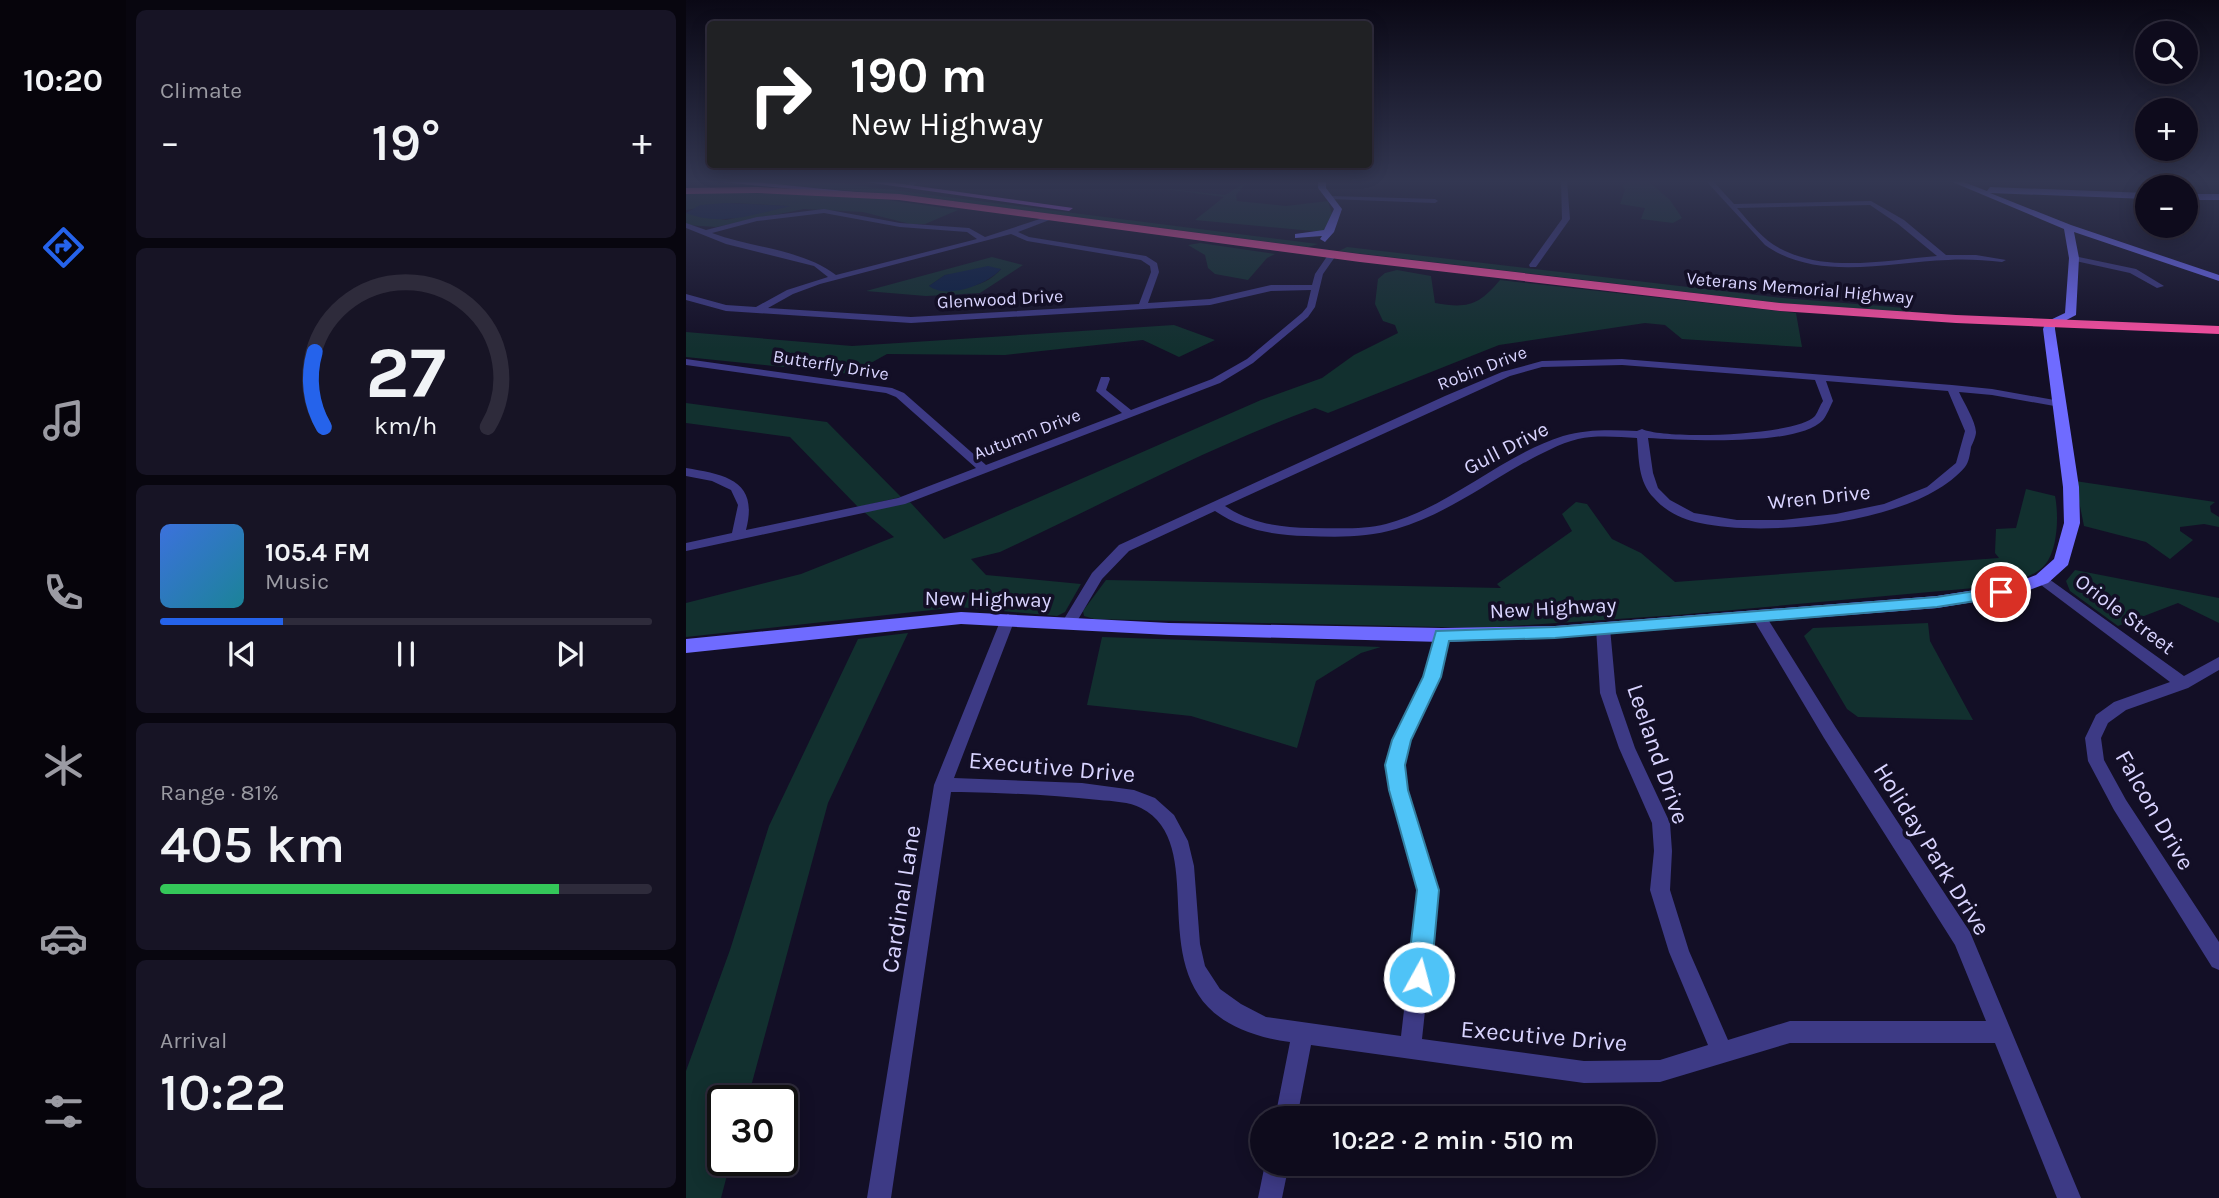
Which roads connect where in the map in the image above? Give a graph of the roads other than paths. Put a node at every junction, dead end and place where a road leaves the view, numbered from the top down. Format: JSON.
{"nodes":[{"id":1,"x":720,"y":237,"type":"edge"},
{"id":2,"x":980,"y":237,"type":"edge"},
{"id":3,"x":992,"y":237,"type":"edge"},
{"id":4,"x":1023,"y":237,"type":"edge"},
{"id":5,"x":1200,"y":237,"type":"edge"},
{"id":6,"x":1304,"y":237,"type":"edge"},
{"id":7,"x":1332,"y":237,"type":"edge"},
{"id":8,"x":1553,"y":237,"type":"edge"},
{"id":9,"x":1760,"y":237,"type":"edge"},
{"id":10,"x":1919,"y":237,"type":"edge"},
{"id":11,"x":2070,"y":237,"type":"edge"},
{"id":12,"x":2097,"y":237,"type":"edge"},
{"id":13,"x":983,"y":239,"type":"junction"},
{"id":14,"x":1331,"y":241,"type":"junction"},
{"id":15,"x":1390,"y":247,"type":"dead end"},
{"id":16,"x":1442,"y":254,"type":"dead end"},
{"id":17,"x":1360,"y":258,"type":"junction"},
{"id":18,"x":1944,"y":258,"type":"junction"},
{"id":19,"x":2074,"y":258,"type":"junction"},
{"id":20,"x":2002,"y":260,"type":"dead end"},
{"id":21,"x":1533,"y":265,"type":"junction"},
{"id":22,"x":1325,"y":266,"type":"junction"},
{"id":23,"x":834,"y":277,"type":"junction"},
{"id":24,"x":2219,"y":278,"type":"edge"},
{"id":25,"x":2160,"y":286,"type":"dead end"},
{"id":26,"x":1315,"y":287,"type":"junction"},
{"id":27,"x":686,"y":297,"type":"edge"},
{"id":28,"x":1143,"y":306,"type":"junction"},
{"id":29,"x":758,"y":310,"type":"junction"},
{"id":30,"x":2070,"y":315,"type":"junction"},
{"id":31,"x":2219,"y":321,"type":"edge"},
{"id":32,"x":2050,"y":324,"type":"junction"},
{"id":33,"x":2219,"y":330,"type":"edge"},
{"id":34,"x":686,"y":362,"type":"edge"},
{"id":35,"x":1819,"y":377,"type":"junction"},
{"id":36,"x":1105,"y":379,"type":"dead end"},
{"id":37,"x":1952,"y":388,"type":"junction"},
{"id":38,"x":2060,"y":404,"type":"junction"},
{"id":39,"x":1129,"y":414,"type":"junction"},
{"id":40,"x":1642,"y":432,"type":"junction"},
{"id":41,"x":984,"y":469,"type":"junction"},
{"id":42,"x":686,"y":472,"type":"edge"},
{"id":43,"x":1216,"y":506,"type":"junction"},
{"id":44,"x":738,"y":536,"type":"junction"},
{"id":45,"x":686,"y":547,"type":"edge"},
{"id":46,"x":2042,"y":579,"type":"junction"},
{"id":47,"x":1759,"y":617,"type":"junction"},
{"id":48,"x":1009,"y":619,"type":"junction"},
{"id":49,"x":1068,"y":624,"type":"junction"},
{"id":50,"x":1603,"y":628,"type":"junction"},
{"id":51,"x":1442,"y":635,"type":"junction"},
{"id":52,"x":686,"y":646,"type":"edge"},
{"id":53,"x":2219,"y":663,"type":"edge"},
{"id":54,"x":2183,"y":684,"type":"junction"},
{"id":55,"x":943,"y":785,"type":"junction"},
{"id":56,"x":2219,"y":960,"type":"edge"},
{"id":57,"x":1303,"y":1032,"type":"junction"},
{"id":58,"x":1999,"y":1032,"type":"junction"},
{"id":59,"x":1410,"y":1048,"type":"junction"},
{"id":60,"x":1722,"y":1052,"type":"junction"},
{"id":61,"x":1288,"y":1106,"type":"edge"},
{"id":62,"x":1275,"y":1176,"type":"edge"},
{"id":63,"x":879,"y":1198,"type":"edge"},
{"id":64,"x":1270,"y":1198,"type":"edge"},
{"id":65,"x":2068,"y":1198,"type":"edge"}],
"edges":[{"from":1,"to":23,"type":"street"},
{"from":2,"to":13,"type":"street"},
{"from":3,"to":13,"type":"street"},
{"from":4,"to":28,"type":"street"},
{"from":5,"to":14,"type":"highway","name":"Veterans Memorial Highway"},
{"from":6,"to":14,"type":"highway","name":"Veterans Memorial Highway"},
{"from":7,"to":14,"type":"street"},
{"from":8,"to":21,"type":"street"},
{"from":9,"to":18,"type":"street"},
{"from":10,"to":18,"type":"street"},
{"from":11,"to":19,"type":"street"},
{"from":12,"to":24,"type":"street"},
{"from":13,"to":23,"type":"street"},
{"from":14,"to":15,"type":"highway"},
{"from":14,"to":17,"type":"highway","name":"Veterans Memorial Highway"},
{"from":14,"to":22,"type":"street","name":"Autumn Drive"},
{"from":16,"to":21,"type":"highway","name":"Veterans Memorial Highway"},
{"from":17,"to":22,"type":"street"},
{"from":17,"to":32,"type":"highway","name":"Veterans Memorial Highway"},
{"from":18,"to":20,"type":"street"},
{"from":19,"to":25,"type":"street"},
{"from":19,"to":30,"type":"street"},
{"from":21,"to":30,"type":"highway","name":"Veterans Memorial Highway"},
{"from":22,"to":26,"type":"street","name":"Autumn Drive"},
{"from":23,"to":29,"type":"street"},
{"from":26,"to":28,"type":"street","name":"Glenwood Drive"},
{"from":26,"to":39,"type":"street","name":"Autumn Drive"},
{"from":27,"to":29,"type":"street","name":"Glenwood Drive"},
{"from":28,"to":29,"type":"street","name":"Glenwood Drive"},
{"from":30,"to":31,"type":"highway","name":"Veterans Memorial Highway"},
{"from":30,"to":32,"type":"street"},
{"from":32,"to":33,"type":"highway","name":"Veterans Memorial Highway"},
{"from":32,"to":38,"type":"street"},
{"from":34,"to":41,"type":"street","name":"Butterfly Drive"},
{"from":35,"to":37,"type":"street","name":"Robin Drive"},
{"from":35,"to":40,"type":"street","name":"Gull Drive"},
{"from":35,"to":43,"type":"street","name":"Robin Drive"},
{"from":36,"to":39,"type":"street"},
{"from":37,"to":38,"type":"street","name":"Robin Drive"},
{"from":37,"to":40,"type":"street","name":"Wren Drive"},
{"from":38,"to":46,"type":"street"},
{"from":39,"to":41,"type":"street","name":"Autumn Drive"},
{"from":40,"to":43,"type":"street","name":"Gull Drive"},
{"from":41,"to":44,"type":"street","name":"Autumn Drive"},
{"from":42,"to":44,"type":"street"},
{"from":43,"to":49,"type":"street","name":"Robin Drive"},
{"from":44,"to":45,"type":"street","name":"Autumn Drive"},
{"from":46,"to":47,"type":"street","name":"New Highway"},
{"from":46,"to":54,"type":"street","name":"Oriole Street"},
{"from":47,"to":50,"type":"street","name":"New Highway"},
{"from":47,"to":58,"type":"street","name":"Holiday Park Drive"},
{"from":48,"to":49,"type":"street","name":"New Highway"},
{"from":48,"to":52,"type":"street","name":"New Highway"},
{"from":48,"to":55,"type":"street","name":"Cardinal Lane"},
{"from":49,"to":51,"type":"street","name":"New Highway"},
{"from":50,"to":51,"type":"street","name":"New Highway"},
{"from":50,"to":60,"type":"street","name":"Leeland Drive"},
{"from":51,"to":59,"type":"street"},
{"from":53,"to":54,"type":"street","name":"Falcon Drive"},
{"from":54,"to":56,"type":"street","name":"Falcon Drive"},
{"from":55,"to":57,"type":"street","name":"Executive Drive"},
{"from":55,"to":63,"type":"street","name":"Cardinal Lane"},
{"from":57,"to":59,"type":"street","name":"Executive Drive"},
{"from":57,"to":61,"type":"street"},
{"from":58,"to":60,"type":"street","name":"Executive Drive"},
{"from":58,"to":65,"type":"street","name":"Holiday Park Drive"},
{"from":59,"to":60,"type":"street","name":"Executive Drive"},
{"from":62,"to":64,"type":"street"}]}
